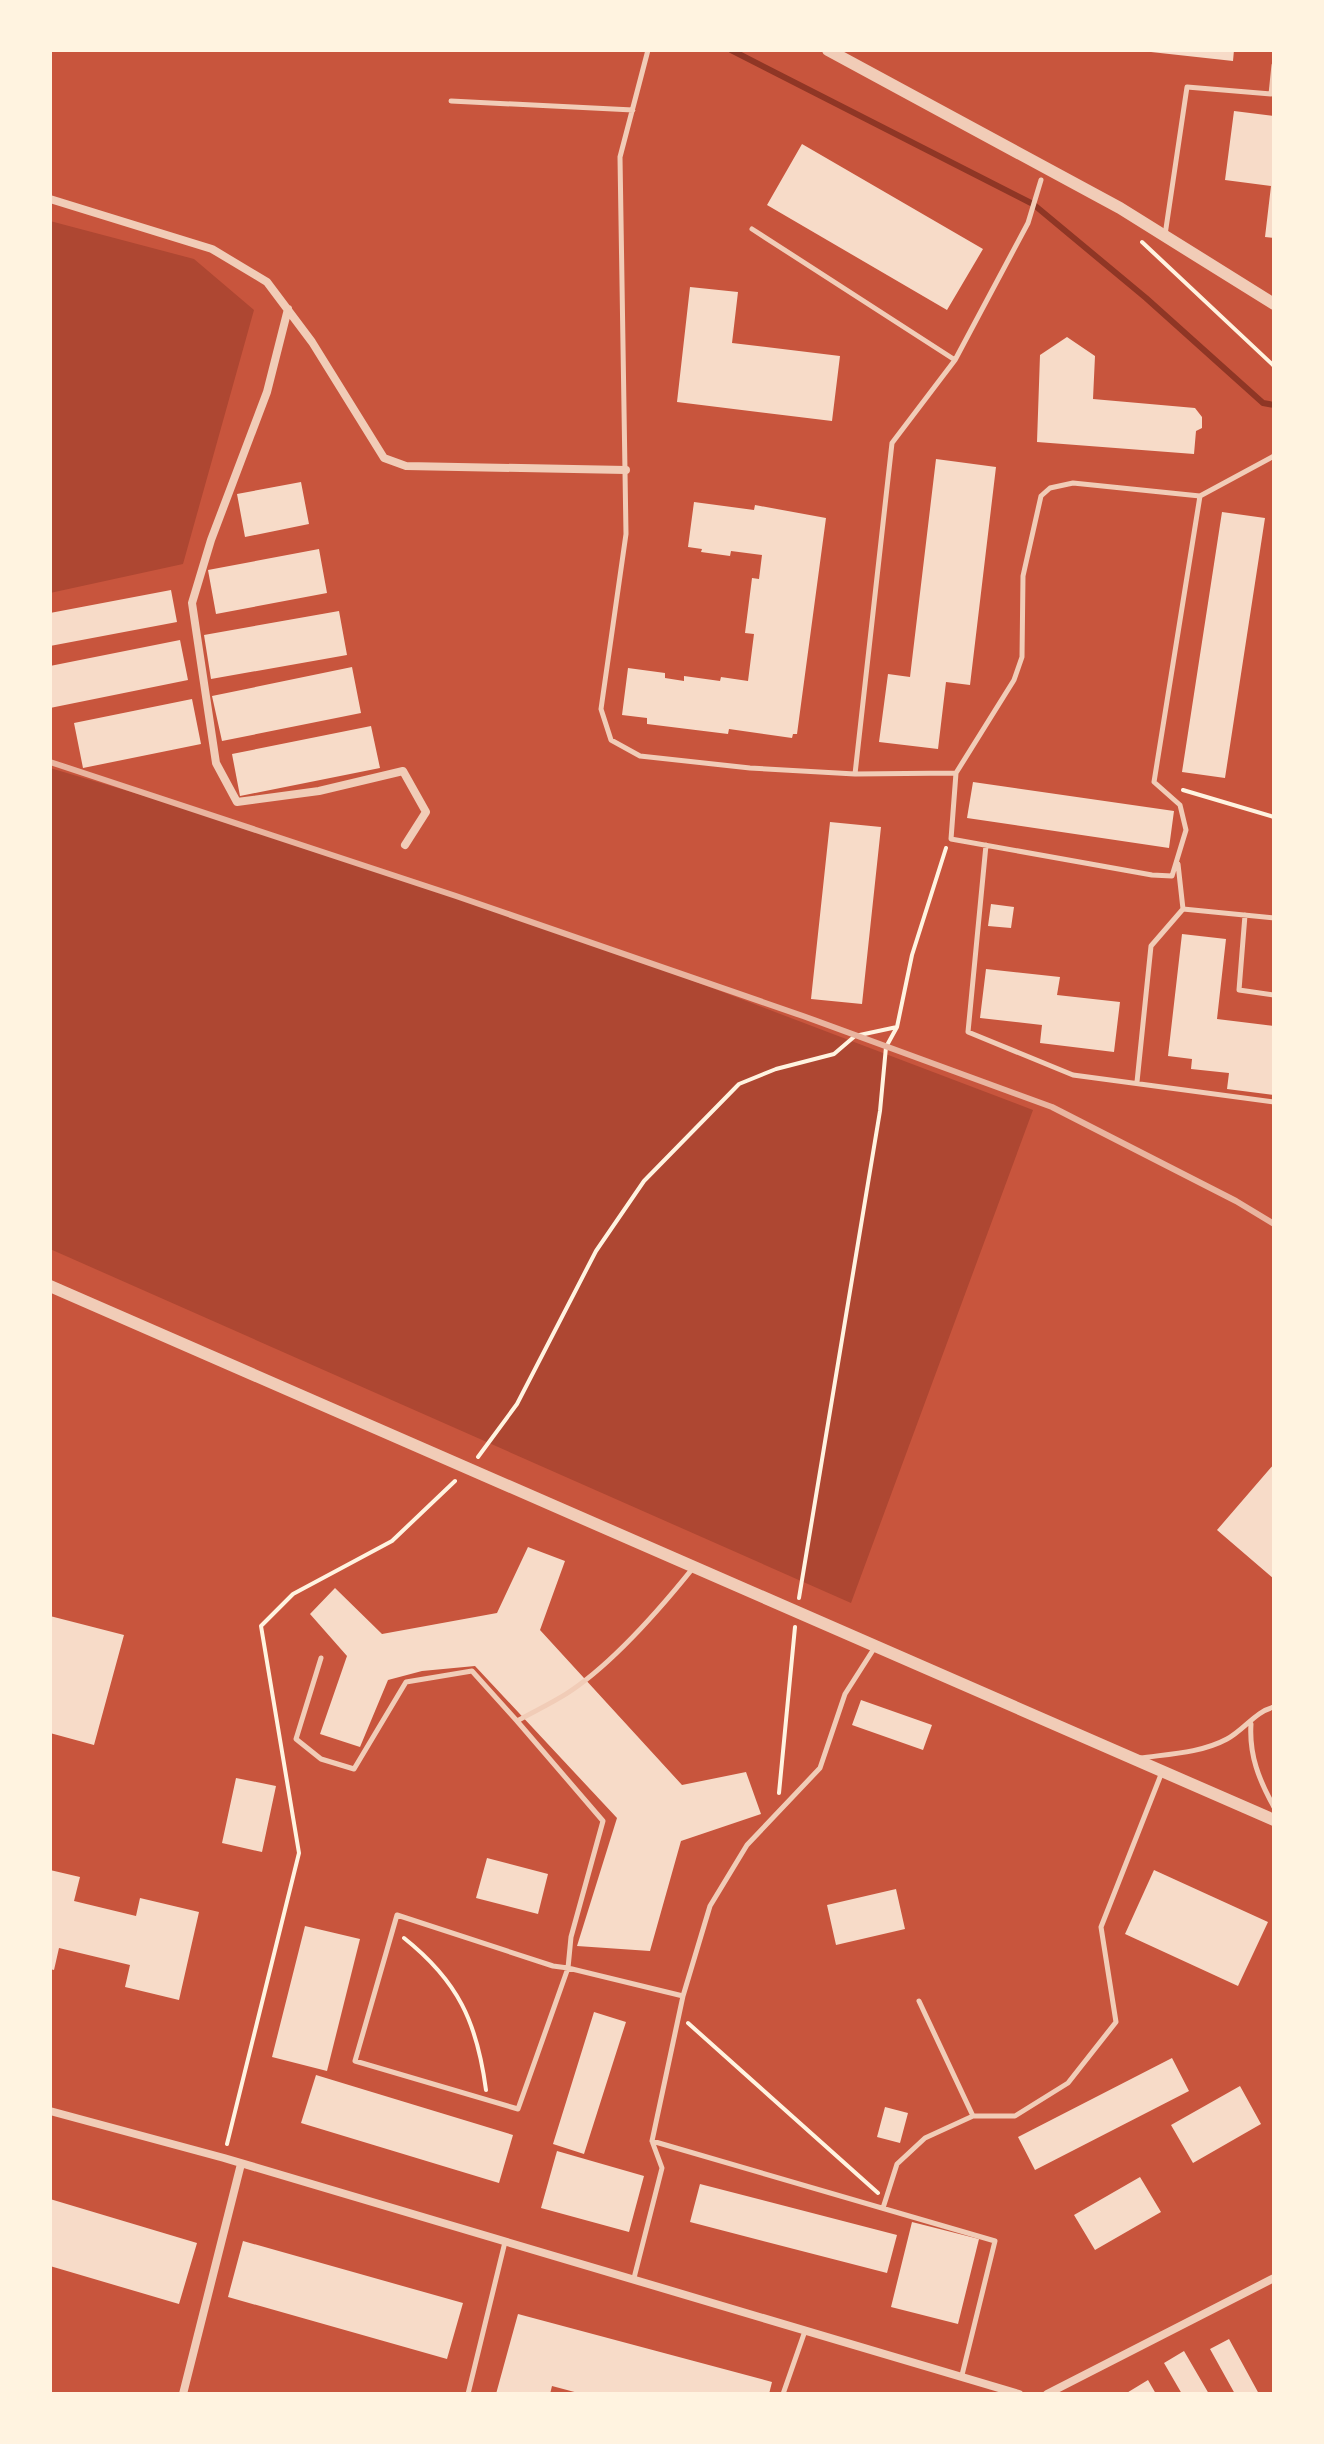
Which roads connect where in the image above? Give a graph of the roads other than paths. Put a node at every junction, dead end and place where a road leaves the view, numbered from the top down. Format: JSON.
{"nodes":[{"id":1,"x":648,"y":50,"type":"edge"},
{"id":2,"x":828,"y":50,"type":"edge"},
{"id":3,"x":1274,"y":65,"type":"edge"},
{"id":4,"x":451,"y":101,"type":"dead end"},
{"id":5,"x":633,"y":110,"type":"junction"},
{"id":6,"x":1041,"y":180,"type":"dead end"},
{"id":7,"x":50,"y":199,"type":"edge"},
{"id":8,"x":752,"y":229,"type":"dead end"},
{"id":9,"x":1165,"y":236,"type":"junction"},
{"id":10,"x":1274,"y":304,"type":"edge"},
{"id":11,"x":288,"y":309,"type":"junction"},
{"id":12,"x":955,"y":360,"type":"junction"},
{"id":13,"x":1274,"y":456,"type":"edge"},
{"id":14,"x":626,"y":470,"type":"junction"},
{"id":15,"x":1200,"y":496,"type":"junction"},
{"id":16,"x":956,"y":773,"type":"junction"},
{"id":17,"x":855,"y":774,"type":"junction"},
{"id":18,"x":405,"y":845,"type":"dead end"},
{"id":19,"x":986,"y":845,"type":"junction"},
{"id":20,"x":1178,"y":859,"type":"junction"},
{"id":21,"x":1183,"y":909,"type":"junction"},
{"id":22,"x":1245,"y":915,"type":"junction"},
{"id":23,"x":1274,"y":918,"type":"edge"},
{"id":24,"x":1274,"y":995,"type":"edge"},
{"id":25,"x":1137,"y":1082,"type":"junction"},
{"id":26,"x":1274,"y":1102,"type":"edge"},
{"id":27,"x":50,"y":1286,"type":"edge"},
{"id":28,"x":694,"y":1568,"type":"junction"},
{"id":29,"x":875,"y":1647,"type":"junction"},
{"id":30,"x":321,"y":1658,"type":"dead end"},
{"id":31,"x":1274,"y":1707,"type":"edge"},
{"id":32,"x":517,"y":1721,"type":"junction"},
{"id":33,"x":1251,"y":1723,"type":"junction"},
{"id":34,"x":1135,"y":1759,"type":"junction"},
{"id":35,"x":1163,"y":1771,"type":"junction"},
{"id":36,"x":1274,"y":1807,"type":"edge"},
{"id":37,"x":1274,"y":1820,"type":"edge"},
{"id":38,"x":568,"y":1968,"type":"junction"},
{"id":39,"x":683,"y":1996,"type":"junction"},
{"id":40,"x":919,"y":2001,"type":"dead end"},
{"id":41,"x":50,"y":2111,"type":"edge"},
{"id":42,"x":973,"y":2116,"type":"junction"},
{"id":43,"x":652,"y":2141,"type":"junction"},
{"id":44,"x":241,"y":2164,"type":"junction"},
{"id":45,"x":883,"y":2208,"type":"junction"},
{"id":46,"x":505,"y":2241,"type":"junction"},
{"id":47,"x":634,"y":2278,"type":"junction"},
{"id":48,"x":1274,"y":2278,"type":"edge"},
{"id":49,"x":806,"y":2329,"type":"junction"},
{"id":50,"x":962,"y":2375,"type":"junction"},
{"id":51,"x":183,"y":2394,"type":"edge"},
{"id":52,"x":468,"y":2394,"type":"edge"},
{"id":53,"x":783,"y":2394,"type":"edge"},
{"id":54,"x":1019,"y":2394,"type":"edge"},
{"id":55,"x":1047,"y":2394,"type":"edge"}],
"edges":[{"from":1,"to":5,"type":"lane"},
{"from":2,"to":9,"type":"street"},
{"from":3,"to":9,"type":"lane"},
{"from":4,"to":5,"type":"lane"},
{"from":5,"to":14,"type":"lane"},
{"from":6,"to":12,"type":"lane"},
{"from":7,"to":11,"type":"street"},
{"from":8,"to":12,"type":"lane"},
{"from":9,"to":10,"type":"street"},
{"from":11,"to":14,"type":"street"},
{"from":11,"to":18,"type":"street"},
{"from":12,"to":17,"type":"lane"},
{"from":13,"to":15,"type":"lane"},
{"from":14,"to":17,"type":"lane"},
{"from":15,"to":16,"type":"lane"},
{"from":15,"to":20,"type":"lane"},
{"from":16,"to":17,"type":"lane"},
{"from":16,"to":19,"type":"lane"},
{"from":19,"to":20,"type":"lane"},
{"from":19,"to":25,"type":"lane"},
{"from":20,"to":21,"type":"lane"},
{"from":21,"to":22,"type":"lane"},
{"from":21,"to":25,"type":"lane"},
{"from":22,"to":23,"type":"lane"},
{"from":22,"to":24,"type":"lane"},
{"from":25,"to":26,"type":"lane"},
{"from":27,"to":28,"type":"street"},
{"from":28,"to":29,"type":"street"},
{"from":28,"to":32,"type":"lane"},
{"from":29,"to":34,"type":"street"},
{"from":29,"to":39,"type":"lane"},
{"from":30,"to":32,"type":"lane"},
{"from":31,"to":33,"type":"lane"},
{"from":32,"to":38,"type":"lane"},
{"from":33,"to":34,"type":"lane"},
{"from":33,"to":36,"type":"lane"},
{"from":34,"to":35,"type":"street"},
{"from":35,"to":37,"type":"street"},
{"from":35,"to":42,"type":"lane"},
{"from":38,"to":38,"type":"lane"},
{"from":38,"to":39,"type":"lane"},
{"from":39,"to":43,"type":"lane"},
{"from":40,"to":42,"type":"lane"},
{"from":41,"to":44,"type":"street"},
{"from":42,"to":45,"type":"lane"},
{"from":43,"to":45,"type":"lane"},
{"from":43,"to":47,"type":"lane"},
{"from":44,"to":46,"type":"street"},
{"from":44,"to":51,"type":"street"},
{"from":45,"to":50,"type":"lane"},
{"from":46,"to":47,"type":"street"},
{"from":46,"to":52,"type":"lane"},
{"from":47,"to":49,"type":"street"},
{"from":48,"to":55,"type":"street"},
{"from":49,"to":50,"type":"street"},
{"from":49,"to":53,"type":"lane"},
{"from":50,"to":54,"type":"street"}]}
